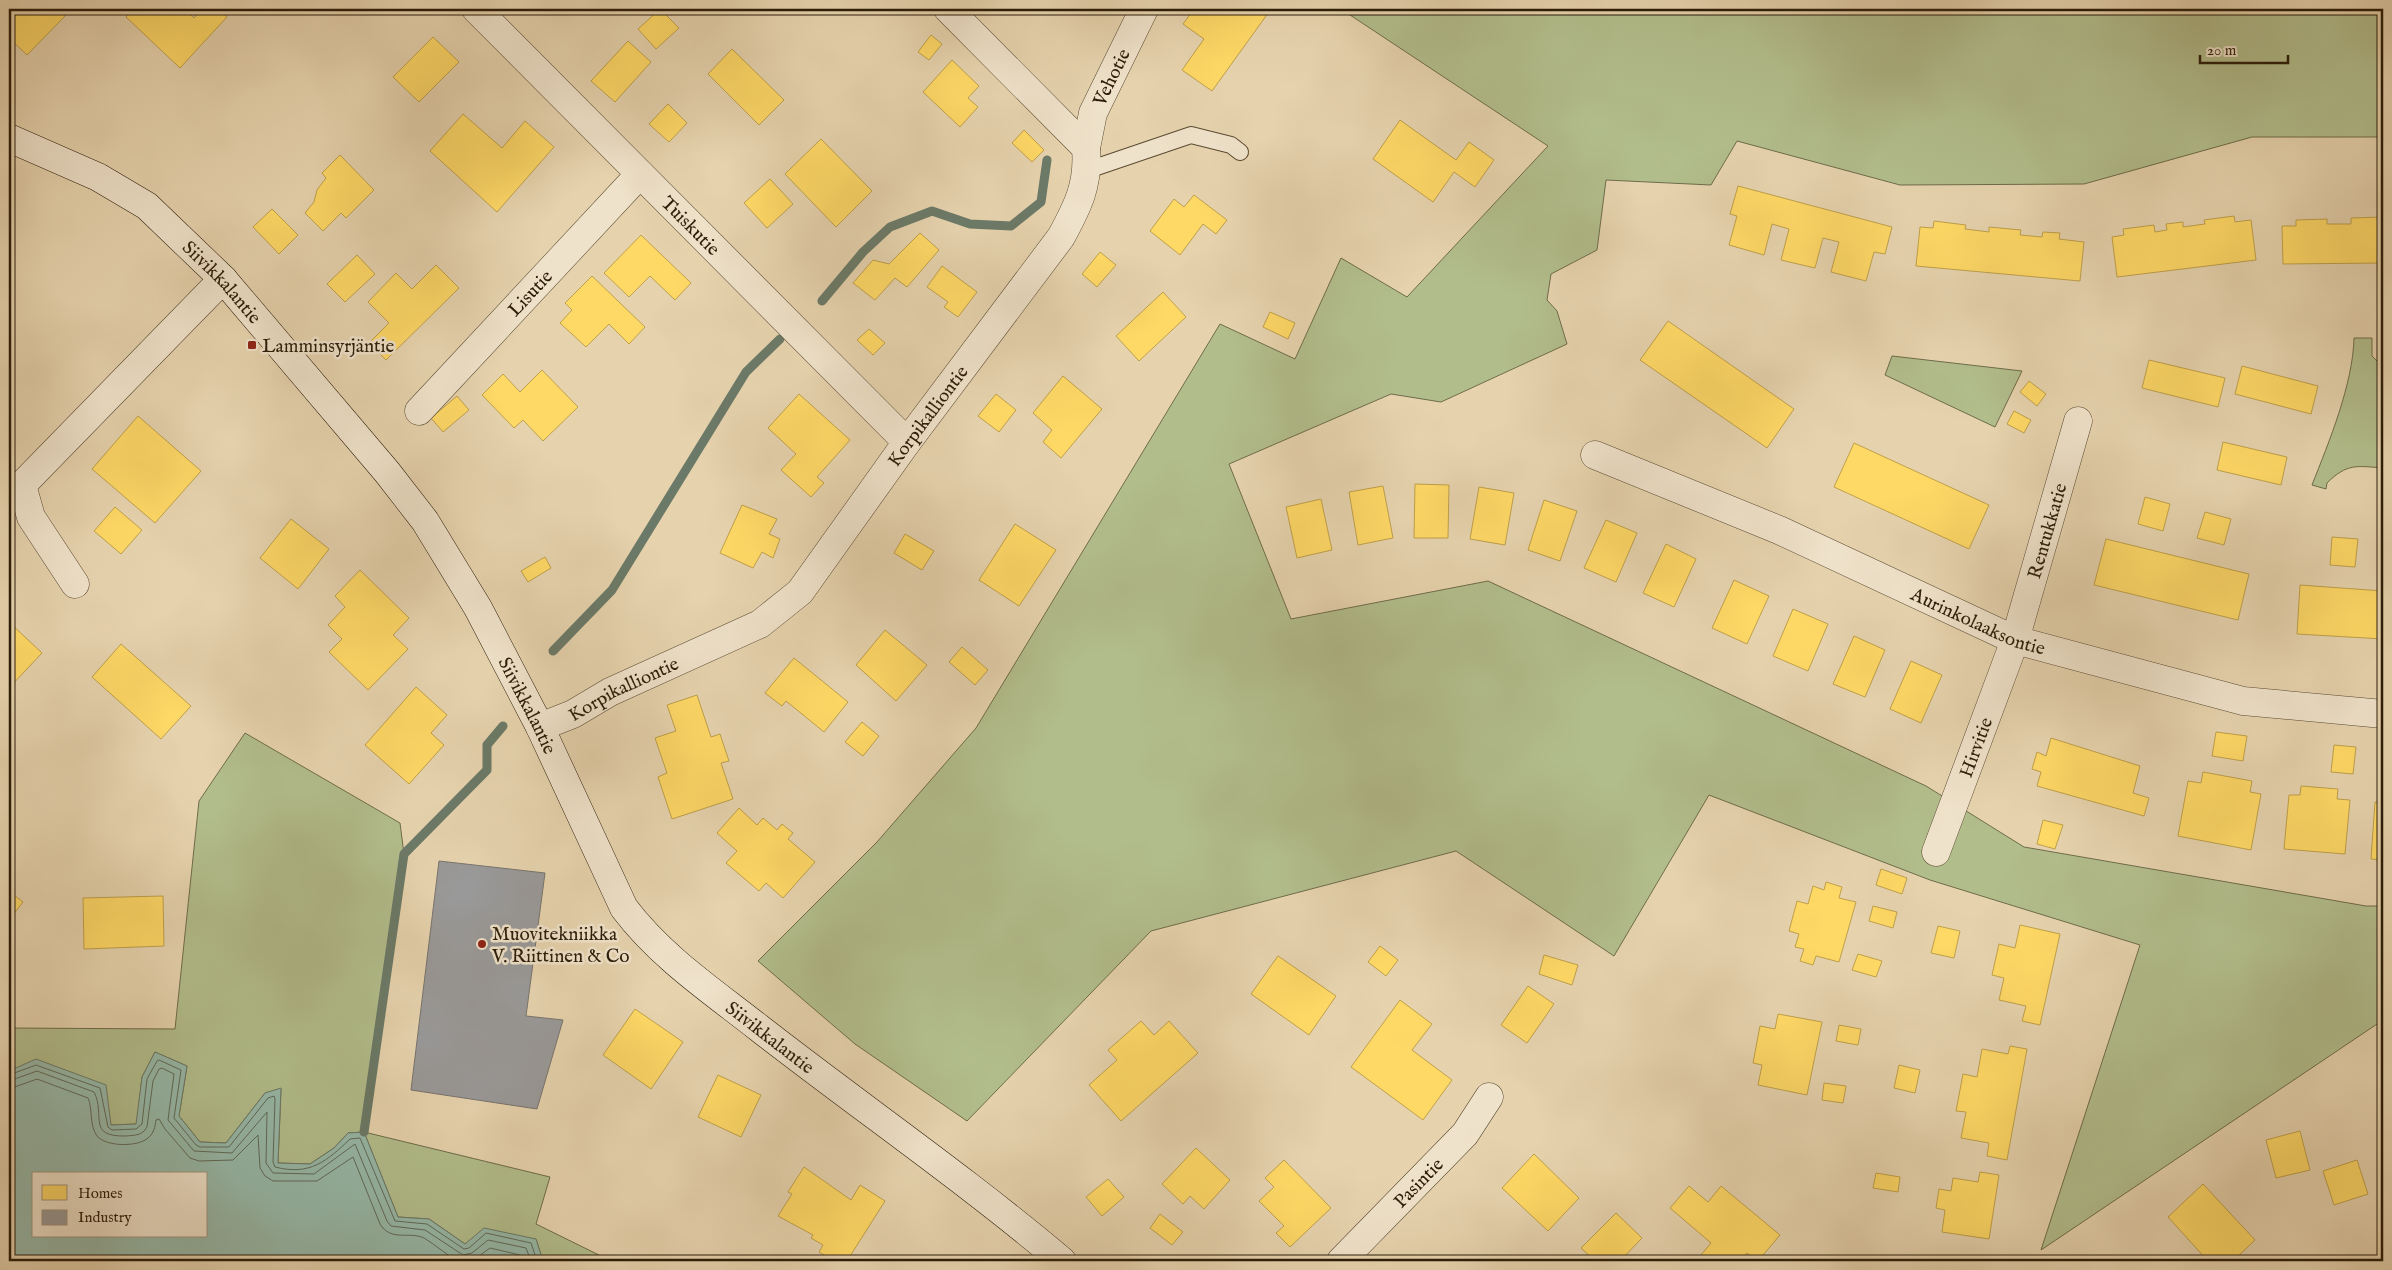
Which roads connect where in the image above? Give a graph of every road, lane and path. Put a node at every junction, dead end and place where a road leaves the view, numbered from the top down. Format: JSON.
{"nodes":[{"id":1,"x":476,"y":9,"type":"edge"},
{"id":2,"x":948,"y":9,"type":"edge"},
{"id":3,"x":1144,"y":9,"type":"edge"},
{"id":4,"x":9,"y":138,"type":"edge"},
{"id":5,"x":1240,"y":152,"type":"dead end"},
{"id":6,"x":1087,"y":159,"type":"junction"},
{"id":7,"x":640,"y":174,"type":"junction"},
{"id":8,"x":223,"y":279,"type":"junction"},
{"id":9,"x":419,"y":411,"type":"dead end"},
{"id":10,"x":2078,"y":421,"type":"dead end"},
{"id":11,"x":907,"y":442,"type":"junction"},
{"id":12,"x":1595,"y":455,"type":"dead end"},
{"id":13,"x":75,"y":584,"type":"dead end"},
{"id":14,"x":2015,"y":640,"type":"junction"},
{"id":15,"x":2383,"y":714,"type":"edge"},
{"id":16,"x":540,"y":728,"type":"junction"},
{"id":17,"x":1936,"y":852,"type":"dead end"},
{"id":18,"x":1489,"y":1097,"type":"dead end"},
{"id":19,"x":1062,"y":1261,"type":"edge"},
{"id":20,"x":1341,"y":1261,"type":"edge"}],
"edges":[{"from":1,"to":7,"type":"street","name":"Tuiskutie"},
{"from":2,"to":6,"type":"street"},
{"from":3,"to":6,"type":"street","name":"Vehotie"},
{"from":4,"to":8,"type":"street","name":"Siivikkalantie"},
{"from":5,"to":6,"type":"lane"},
{"from":6,"to":11,"type":"street","name":"Korpikalliontie"},
{"from":7,"to":9,"type":"street","name":"Lisutie"},
{"from":7,"to":11,"type":"street","name":"Tuiskutie"},
{"from":8,"to":13,"type":"street"},
{"from":8,"to":16,"type":"street","name":"Siivikkalantie"},
{"from":10,"to":14,"type":"street","name":"Rentukkatie"},
{"from":11,"to":16,"type":"street","name":"Korpikalliontie"},
{"from":12,"to":14,"type":"street","name":"Aurinkolaaksontie"},
{"from":14,"to":15,"type":"street","name":"Aurinkolaaksontie"},
{"from":14,"to":17,"type":"street","name":"Hirvitie"},
{"from":16,"to":19,"type":"street","name":"Siivikkalantie"},
{"from":18,"to":20,"type":"street","name":"Pasintie"}]}
